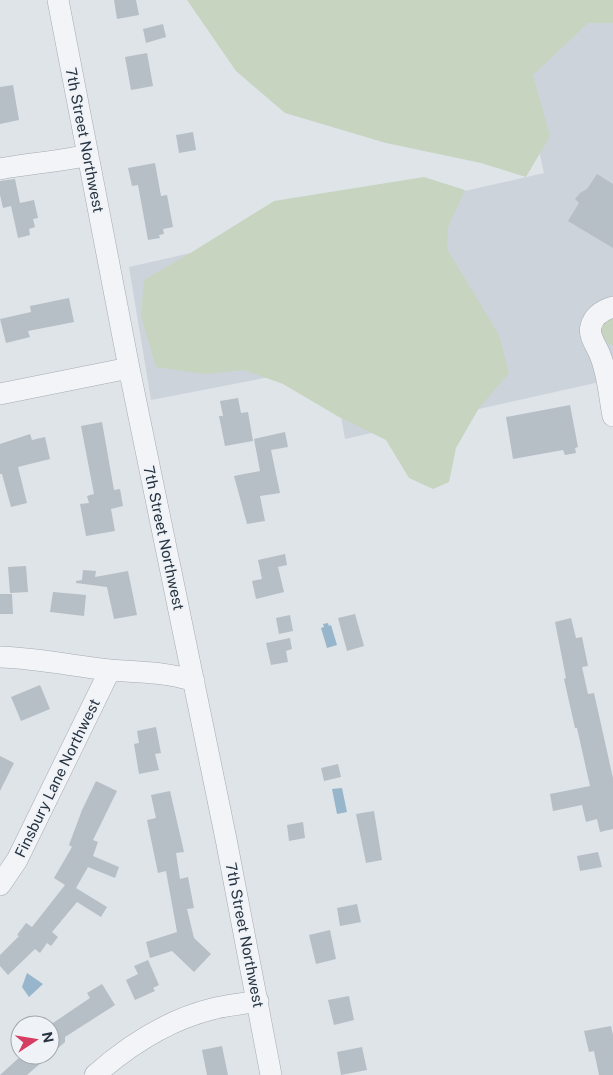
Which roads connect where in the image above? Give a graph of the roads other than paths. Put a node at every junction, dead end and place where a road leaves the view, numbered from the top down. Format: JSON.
{"nodes":[{"id":1,"x":58,"y":0,"type":"edge"},
{"id":2,"x":88,"y":155,"type":"junction"},
{"id":3,"x":0,"y":169,"type":"edge"},
{"id":4,"x":613,"y":306,"type":"edge"},
{"id":5,"x":609,"y":366,"type":"edge"},
{"id":6,"x":129,"y":368,"type":"junction"},
{"id":7,"x":0,"y":394,"type":"edge"},
{"id":8,"x":613,"y":416,"type":"edge"},
{"id":9,"x":0,"y":656,"type":"edge"},
{"id":10,"x":110,"y":670,"type":"junction"},
{"id":11,"x":194,"y":681,"type":"junction"},
{"id":12,"x":0,"y":885,"type":"edge"},
{"id":13,"x":258,"y":1001,"type":"junction"},
{"id":14,"x":95,"y":1075,"type":"edge"},
{"id":15,"x":271,"y":1075,"type":"edge"}],
"edges":[{"from":1,"to":2,"type":"street","name":"7th Street Northwest"},
{"from":2,"to":3,"type":"street"},
{"from":2,"to":6,"type":"street","name":"7th Street Northwest"},
{"from":4,"to":5,"type":"street"},
{"from":5,"to":8,"type":"street"},
{"from":6,"to":7,"type":"street"},
{"from":6,"to":11,"type":"street","name":"7th Street Northwest"},
{"from":9,"to":10,"type":"street"},
{"from":10,"to":11,"type":"street"},
{"from":10,"to":12,"type":"street","name":"Finsbury Lane Northwest"},
{"from":11,"to":13,"type":"street","name":"7th Street Northwest"},
{"from":13,"to":14,"type":"street"},
{"from":13,"to":15,"type":"street","name":"7th Street Northwest"}]}
